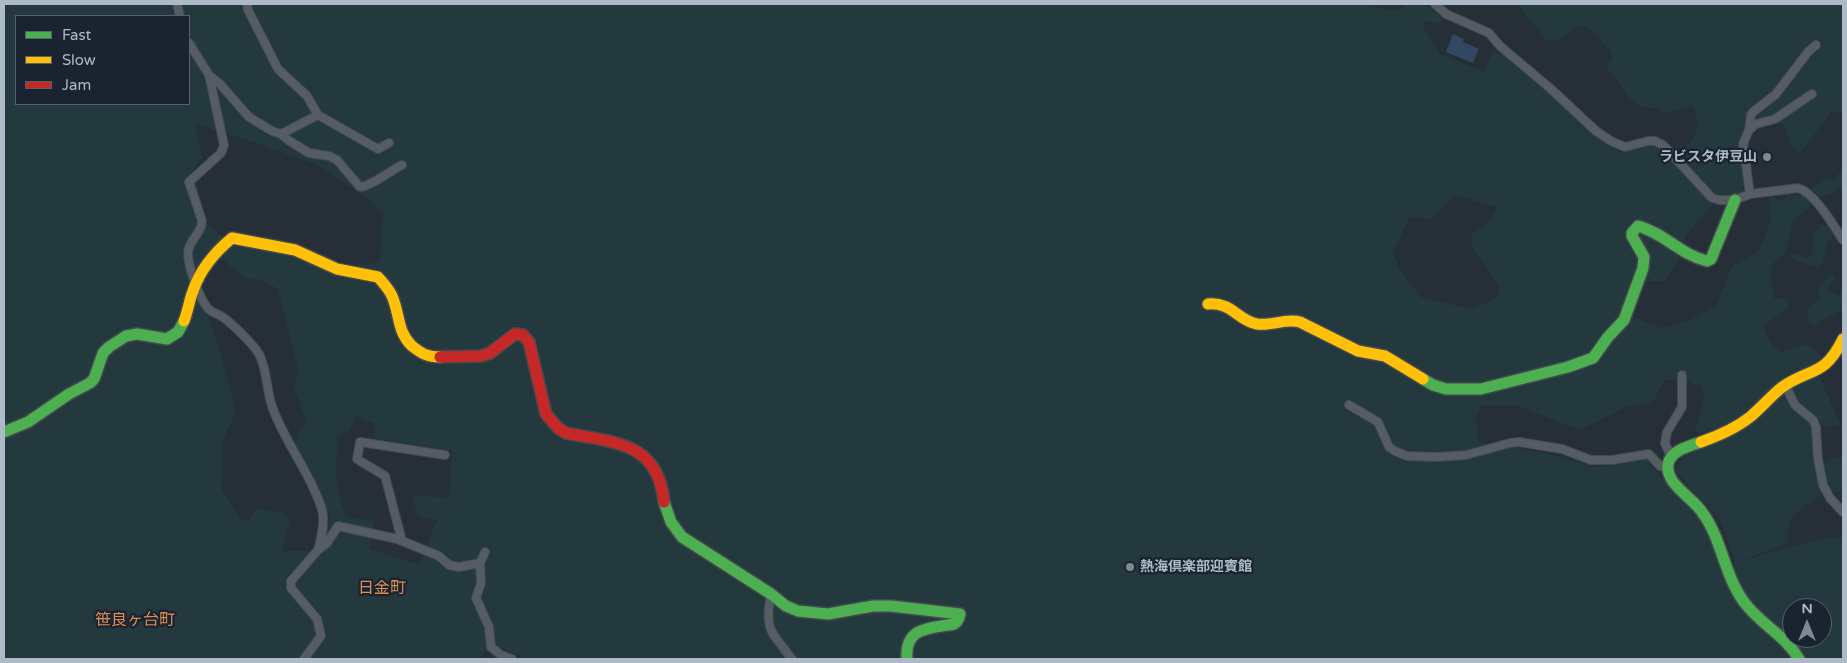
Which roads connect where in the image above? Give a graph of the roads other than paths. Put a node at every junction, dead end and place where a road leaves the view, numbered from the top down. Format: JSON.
{"nodes":[{"id":1,"x":248,"y":4,"type":"edge"},
{"id":2,"x":1435,"y":4,"type":"edge"},
{"id":3,"x":190,"y":45,"type":"edge"},
{"id":4,"x":1816,"y":45,"type":"dead end"},
{"id":5,"x":209,"y":75,"type":"junction"},
{"id":6,"x":1812,"y":94,"type":"dead end"},
{"id":7,"x":318,"y":115,"type":"junction"},
{"id":8,"x":1748,"y":130,"type":"junction"},
{"id":9,"x":282,"y":134,"type":"junction"},
{"id":10,"x":389,"y":143,"type":"dead end"},
{"id":11,"x":402,"y":165,"type":"dead end"},
{"id":12,"x":1750,"y":194,"type":"junction"},
{"id":13,"x":1735,"y":200,"type":"junction"},
{"id":14,"x":1843,"y":240,"type":"edge"},
{"id":15,"x":196,"y":284,"type":"junction"},
{"id":16,"x":1208,"y":304,"type":"dead end"},
{"id":17,"x":1843,"y":339,"type":"edge"},
{"id":18,"x":1682,"y":375,"type":"dead end"},
{"id":19,"x":1785,"y":385,"type":"junction"},
{"id":20,"x":1349,"y":405,"type":"dead end"},
{"id":21,"x":4,"y":432,"type":"edge"},
{"id":22,"x":445,"y":455,"type":"dead end"},
{"id":23,"x":1670,"y":462,"type":"junction"},
{"id":24,"x":1843,"y":512,"type":"edge"},
{"id":25,"x":402,"y":541,"type":"junction"},
{"id":26,"x":318,"y":550,"type":"junction"},
{"id":27,"x":485,"y":552,"type":"dead end"},
{"id":28,"x":480,"y":563,"type":"junction"},
{"id":29,"x":771,"y":594,"type":"junction"},
{"id":30,"x":304,"y":659,"type":"edge"},
{"id":31,"x":512,"y":659,"type":"edge"},
{"id":32,"x":792,"y":659,"type":"edge"},
{"id":33,"x":907,"y":659,"type":"edge"},
{"id":34,"x":1799,"y":659,"type":"edge"}],
"edges":[{"from":1,"to":7,"type":"street"},
{"from":2,"to":13,"type":"street"},
{"from":3,"to":5,"type":"street"},
{"from":4,"to":8,"type":"street"},
{"from":5,"to":9,"type":"street"},
{"from":5,"to":15,"type":"street"},
{"from":6,"to":8,"type":"street"},
{"from":7,"to":9,"type":"street"},
{"from":7,"to":10,"type":"street"},
{"from":8,"to":12,"type":"street"},
{"from":9,"to":11,"type":"street"},
{"from":12,"to":13,"type":"street"},
{"from":12,"to":14,"type":"street"},
{"from":13,"to":16,"type":"street"},
{"from":15,"to":21,"type":"street"},
{"from":15,"to":26,"type":"street"},
{"from":15,"to":29,"type":"street"},
{"from":17,"to":19,"type":"street"},
{"from":18,"to":23,"type":"street"},
{"from":19,"to":23,"type":"street"},
{"from":19,"to":24,"type":"street"},
{"from":20,"to":23,"type":"street"},
{"from":22,"to":25,"type":"street"},
{"from":23,"to":34,"type":"street"},
{"from":25,"to":26,"type":"street"},
{"from":25,"to":28,"type":"street"},
{"from":26,"to":30,"type":"street"},
{"from":27,"to":28,"type":"street"},
{"from":28,"to":31,"type":"street"},
{"from":29,"to":32,"type":"street"},
{"from":29,"to":33,"type":"street"}]}
